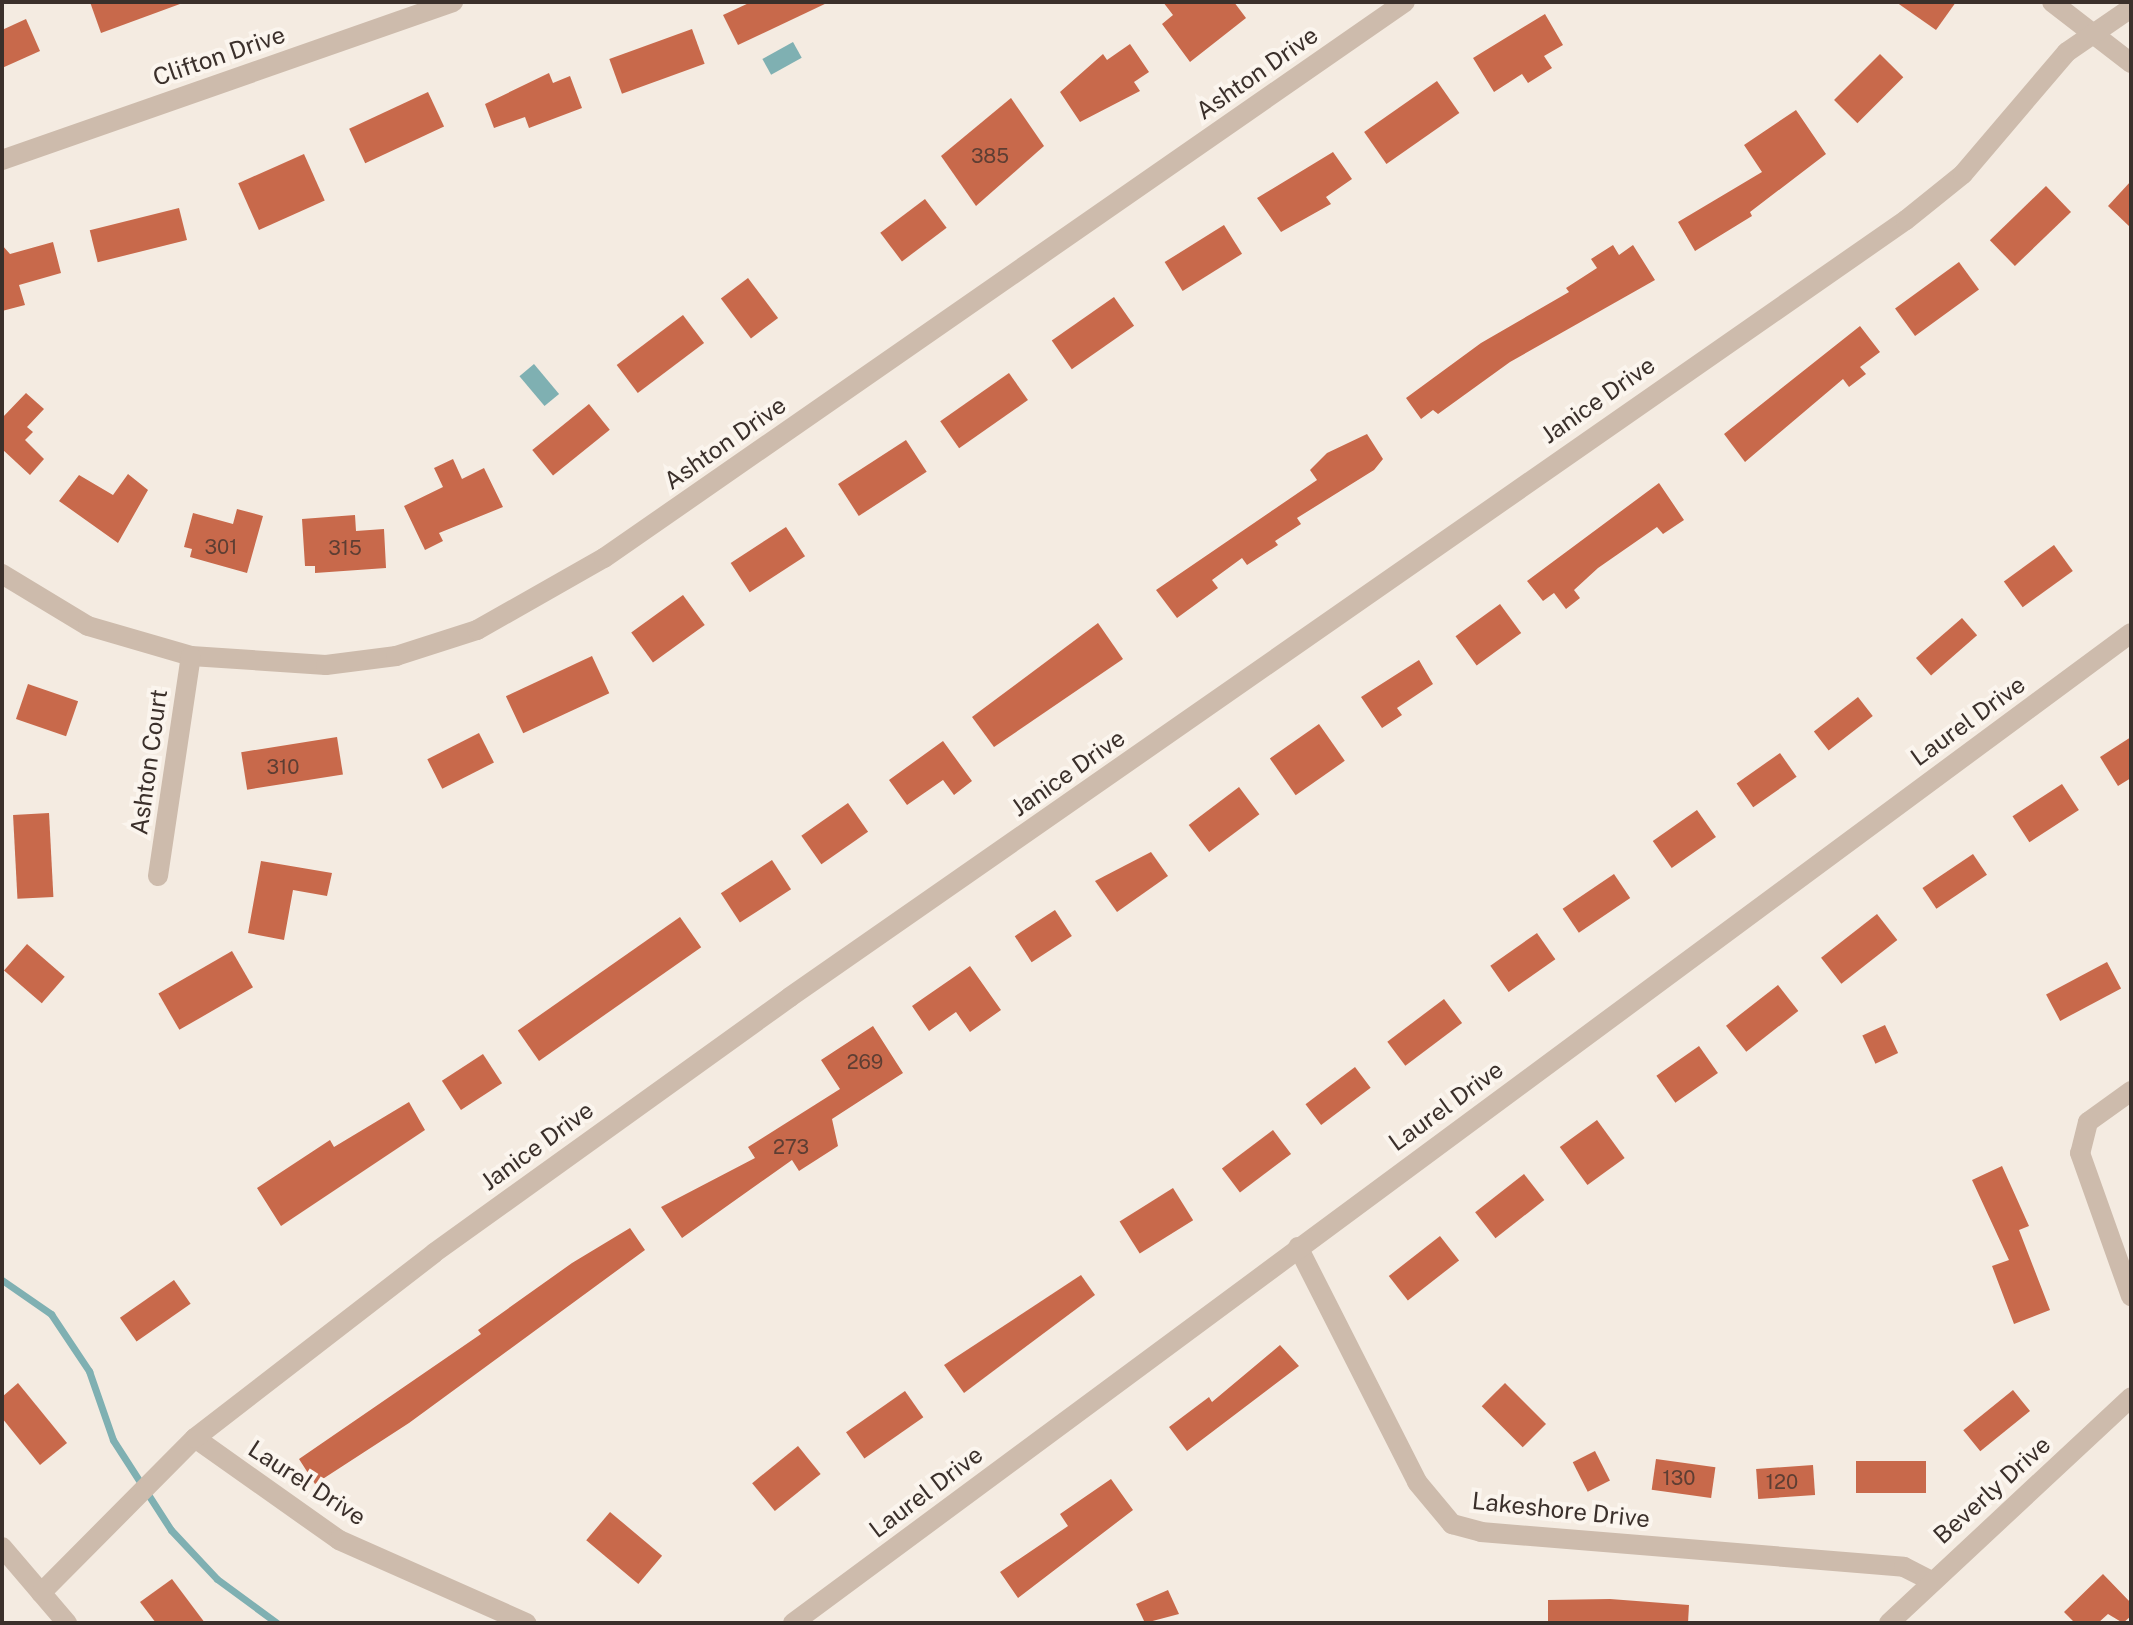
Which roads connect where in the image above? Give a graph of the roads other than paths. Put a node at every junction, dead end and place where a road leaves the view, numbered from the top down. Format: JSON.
{"nodes":[{"id":1,"x":453,"y":2,"type":"edge"},
{"id":2,"x":1405,"y":2,"type":"edge"},
{"id":3,"x":2052,"y":2,"type":"edge"},
{"id":4,"x":2131,"y":8,"type":"edge"},
{"id":5,"x":2091,"y":32,"type":"junction"},
{"id":6,"x":2131,"y":63,"type":"edge"},
{"id":7,"x":2,"y":160,"type":"edge"},
{"id":8,"x":2,"y":574,"type":"edge"},
{"id":9,"x":2131,"y":633,"type":"edge"},
{"id":10,"x":191,"y":656,"type":"junction"},
{"id":11,"x":158,"y":876,"type":"dead end"},
{"id":12,"x":2131,"y":1091,"type":"edge"},
{"id":13,"x":1298,"y":1247,"type":"junction"},
{"id":14,"x":2131,"y":1296,"type":"edge"},
{"id":15,"x":2131,"y":1397,"type":"edge"},
{"id":16,"x":195,"y":1438,"type":"junction"},
{"id":17,"x":2,"y":1547,"type":"edge"},
{"id":18,"x":1931,"y":1581,"type":"junction"},
{"id":19,"x":41,"y":1593,"type":"junction"},
{"id":20,"x":67,"y":1623,"type":"edge"},
{"id":21,"x":526,"y":1623,"type":"edge"},
{"id":22,"x":793,"y":1623,"type":"edge"},
{"id":23,"x":1889,"y":1623,"type":"edge"}],
"edges":[{"from":1,"to":7,"type":"street","name":"Clifton Drive"},
{"from":2,"to":10,"type":"street","name":"Ashton Drive"},
{"from":3,"to":5,"type":"street"},
{"from":4,"to":5,"type":"street","name":"Janice Drive"},
{"from":5,"to":6,"type":"street"},
{"from":5,"to":16,"type":"street","name":"Janice Drive"},
{"from":8,"to":10,"type":"street","name":"Ashton Drive"},
{"from":9,"to":13,"type":"street","name":"Laurel Drive"},
{"from":10,"to":11,"type":"street","name":"Ashton Court"},
{"from":12,"to":14,"type":"street"},
{"from":13,"to":18,"type":"street","name":"Lakeshore Drive"},
{"from":13,"to":22,"type":"street","name":"Laurel Drive"},
{"from":15,"to":18,"type":"street","name":"Beverly Drive"},
{"from":16,"to":19,"type":"street","name":"Janice Drive"},
{"from":16,"to":21,"type":"street","name":"Laurel Drive"},
{"from":17,"to":19,"type":"street"},
{"from":18,"to":23,"type":"street","name":"Beverly Drive"},
{"from":19,"to":20,"type":"street"}]}
